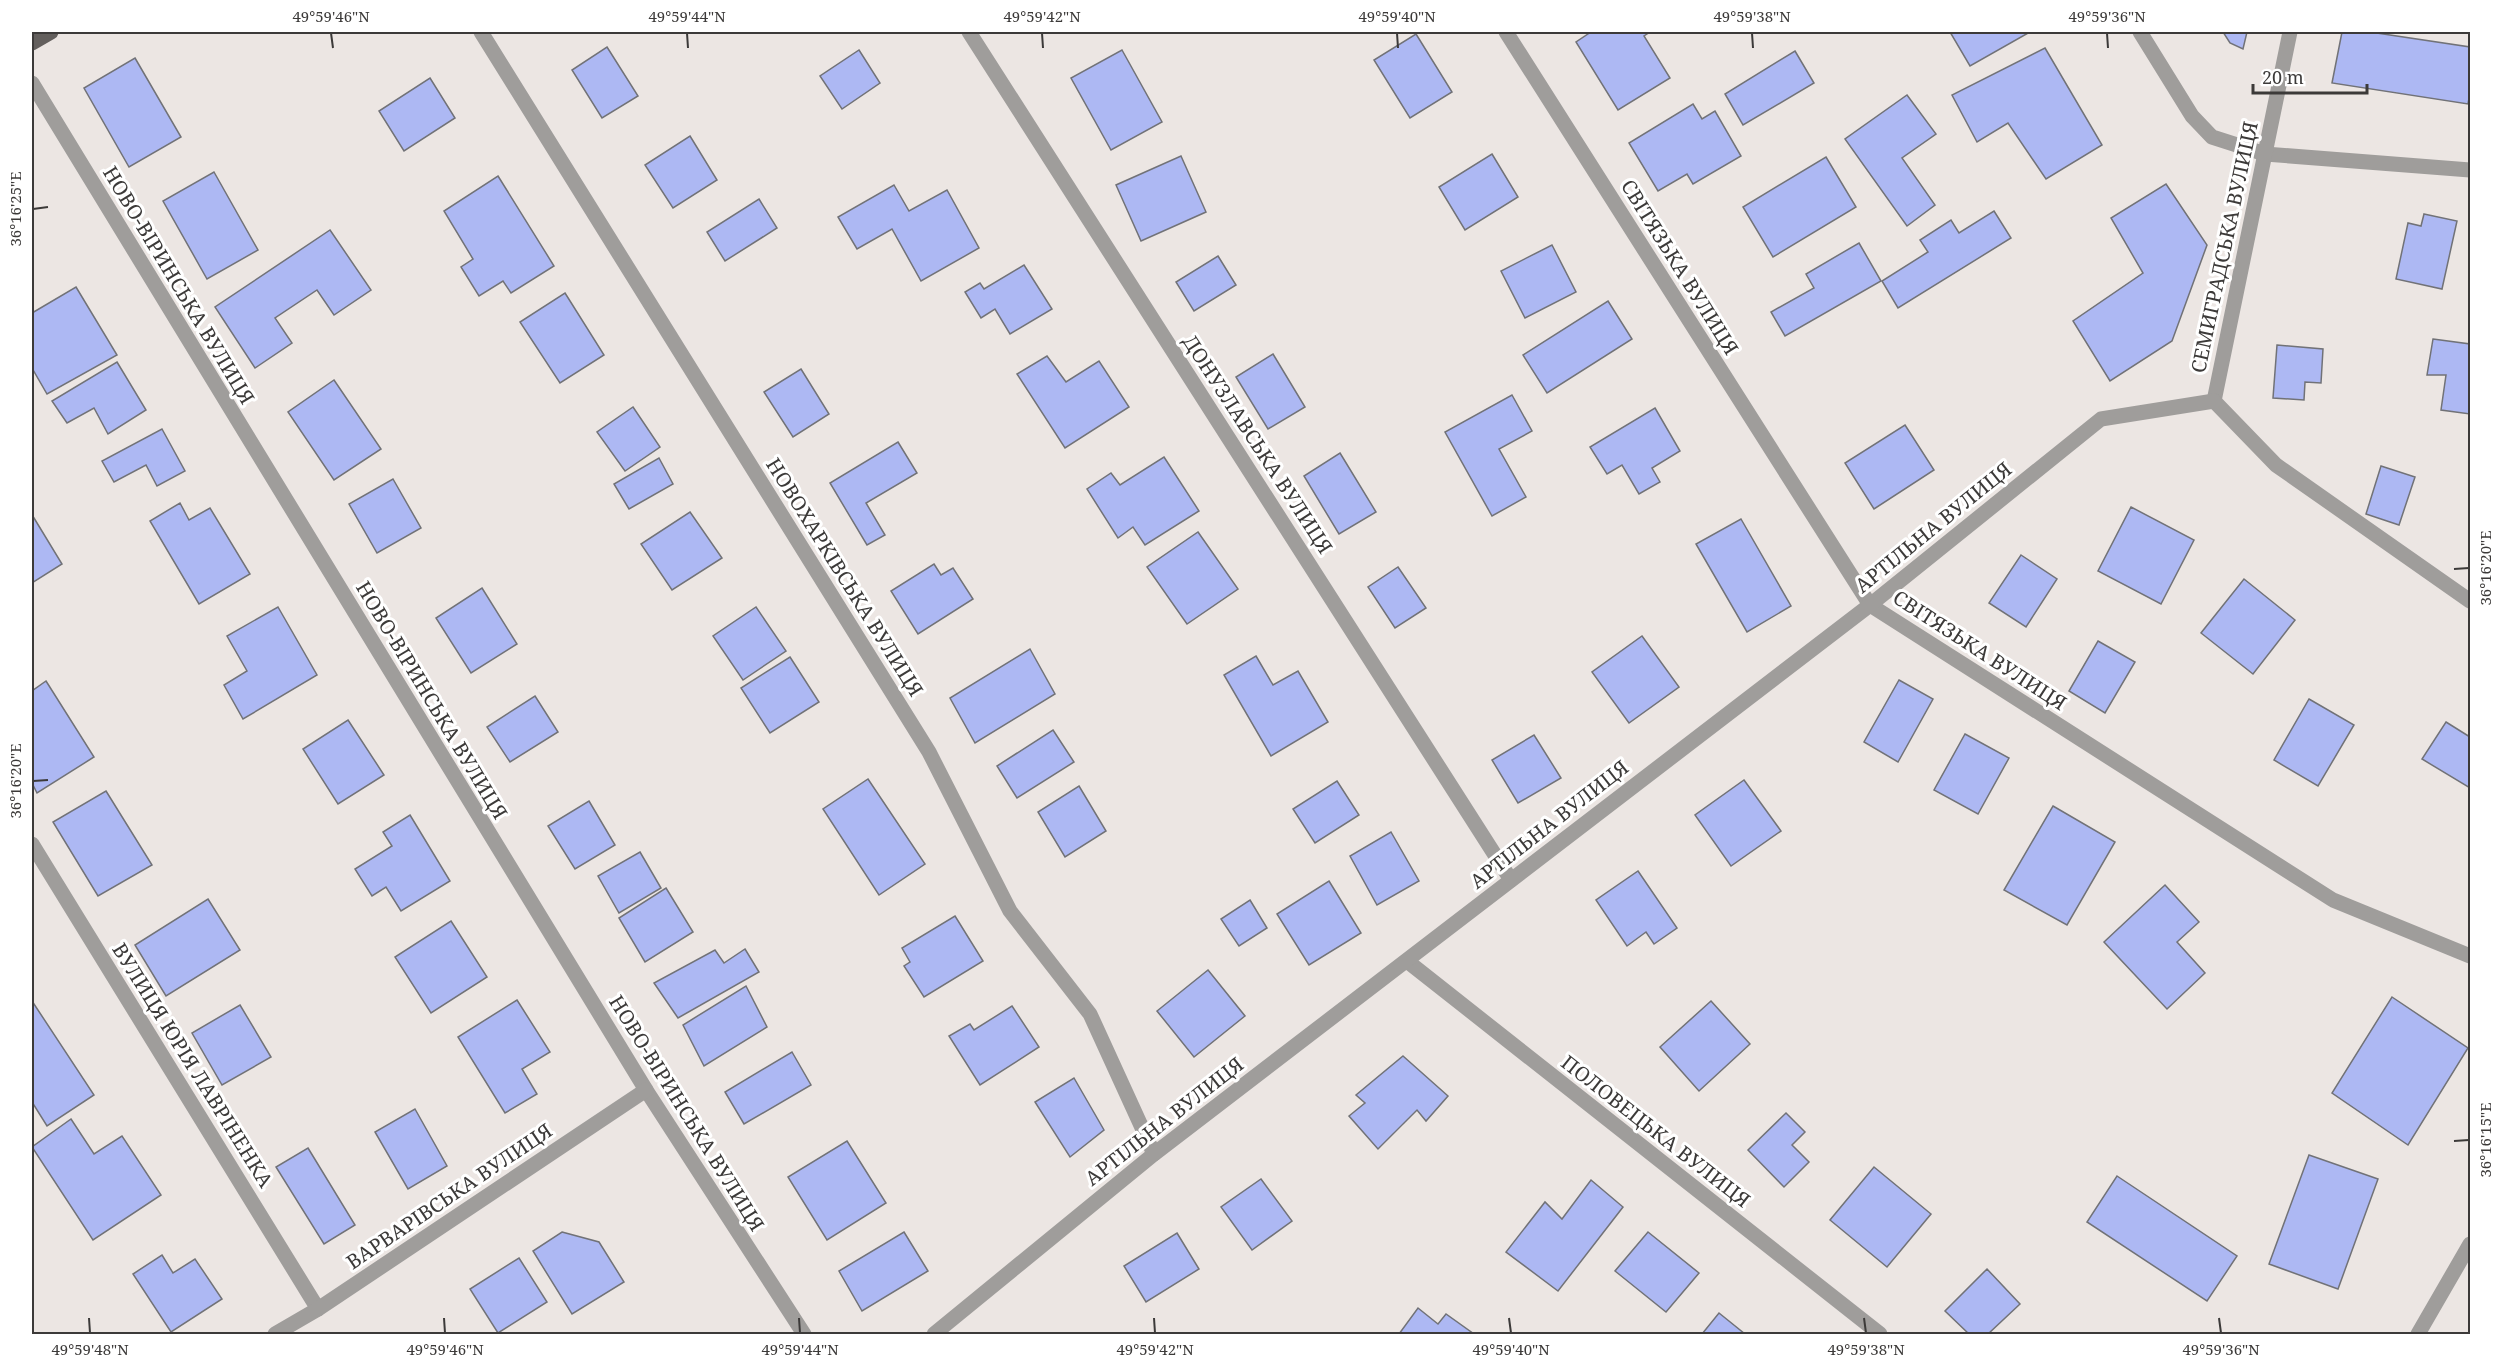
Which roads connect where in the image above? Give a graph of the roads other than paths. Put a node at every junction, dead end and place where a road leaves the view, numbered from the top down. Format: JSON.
{"nodes":[{"id":1,"x":51,"y":32,"type":"edge"},
{"id":2,"x":481,"y":32,"type":"edge"},
{"id":3,"x":969,"y":32,"type":"edge"},
{"id":4,"x":1506,"y":32,"type":"edge"},
{"id":5,"x":2140,"y":32,"type":"edge"},
{"id":6,"x":2290,"y":32,"type":"edge"},
{"id":7,"x":32,"y":43,"type":"edge"},
{"id":8,"x":32,"y":83,"type":"edge"},
{"id":9,"x":2265,"y":154,"type":"junction"},
{"id":10,"x":2470,"y":170,"type":"edge"},
{"id":11,"x":2214,"y":401,"type":"junction"},
{"id":12,"x":2470,"y":601,"type":"edge"},
{"id":13,"x":1870,"y":605,"type":"junction"},
{"id":14,"x":32,"y":844,"type":"edge"},
{"id":15,"x":1511,"y":880,"type":"junction"},
{"id":16,"x":2470,"y":956,"type":"edge"},
{"id":17,"x":1407,"y":961,"type":"junction"},
{"id":18,"x":646,"y":1090,"type":"junction"},
{"id":19,"x":1154,"y":1154,"type":"junction"},
{"id":20,"x":2470,"y":1244,"type":"edge"},
{"id":21,"x":318,"y":1309,"type":"junction"},
{"id":22,"x":275,"y":1335,"type":"edge"},
{"id":23,"x":804,"y":1335,"type":"edge"},
{"id":24,"x":934,"y":1335,"type":"edge"},
{"id":25,"x":1880,"y":1335,"type":"edge"},
{"id":26,"x":2418,"y":1335,"type":"edge"}],
"edges":[{"from":1,"to":7,"type":"main road"},
{"from":2,"to":19,"type":"street","name":"НОВОХАРКІВСЬКА ВУЛИЦЯ"},
{"from":3,"to":15,"type":"street","name":"ДОНУЗЛАВСЬКА ВУЛИЦЯ"},
{"from":4,"to":13,"type":"street","name":"СВІТЯЗЬКА ВУЛИЦЯ"},
{"from":5,"to":9,"type":"street"},
{"from":6,"to":9,"type":"street","name":"СЕМИГРАДСЬКА ВУЛИЦЯ"},
{"from":8,"to":18,"type":"street","name":"НОВО-ВІРИНСЬКА ВУЛИЦЯ"},
{"from":9,"to":10,"type":"street"},
{"from":9,"to":11,"type":"street","name":"СЕМИГРАДСЬКА ВУЛИЦЯ"},
{"from":11,"to":12,"type":"street"},
{"from":11,"to":13,"type":"street","name":"АРТІЛЬНА ВУЛИЦЯ"},
{"from":13,"to":15,"type":"street","name":"АРТІЛЬНА ВУЛИЦЯ"},
{"from":13,"to":16,"type":"street","name":"СВІТЯЗЬКА ВУЛИЦЯ"},
{"from":14,"to":21,"type":"street","name":"ВУЛИЦЯ ЮРІЯ ЛАВРІНЕНКА"},
{"from":15,"to":17,"type":"street","name":"АРТІЛЬНА ВУЛИЦЯ"},
{"from":17,"to":19,"type":"street","name":"АРТІЛЬНА ВУЛИЦЯ"},
{"from":17,"to":25,"type":"street","name":"ПОЛОВЕЦЬКА ВУЛИЦЯ"},
{"from":18,"to":21,"type":"street","name":"ВАРВАРІВСЬКА ВУЛИЦЯ"},
{"from":18,"to":23,"type":"street","name":"НОВО-ВІРИНСЬКА ВУЛИЦЯ"},
{"from":19,"to":24,"type":"street","name":"АРТІЛЬНА ВУЛИЦЯ"},
{"from":20,"to":26,"type":"street"},
{"from":21,"to":22,"type":"street","name":"ВАРВАРІВСЬКА ВУЛИЦЯ"}]}
